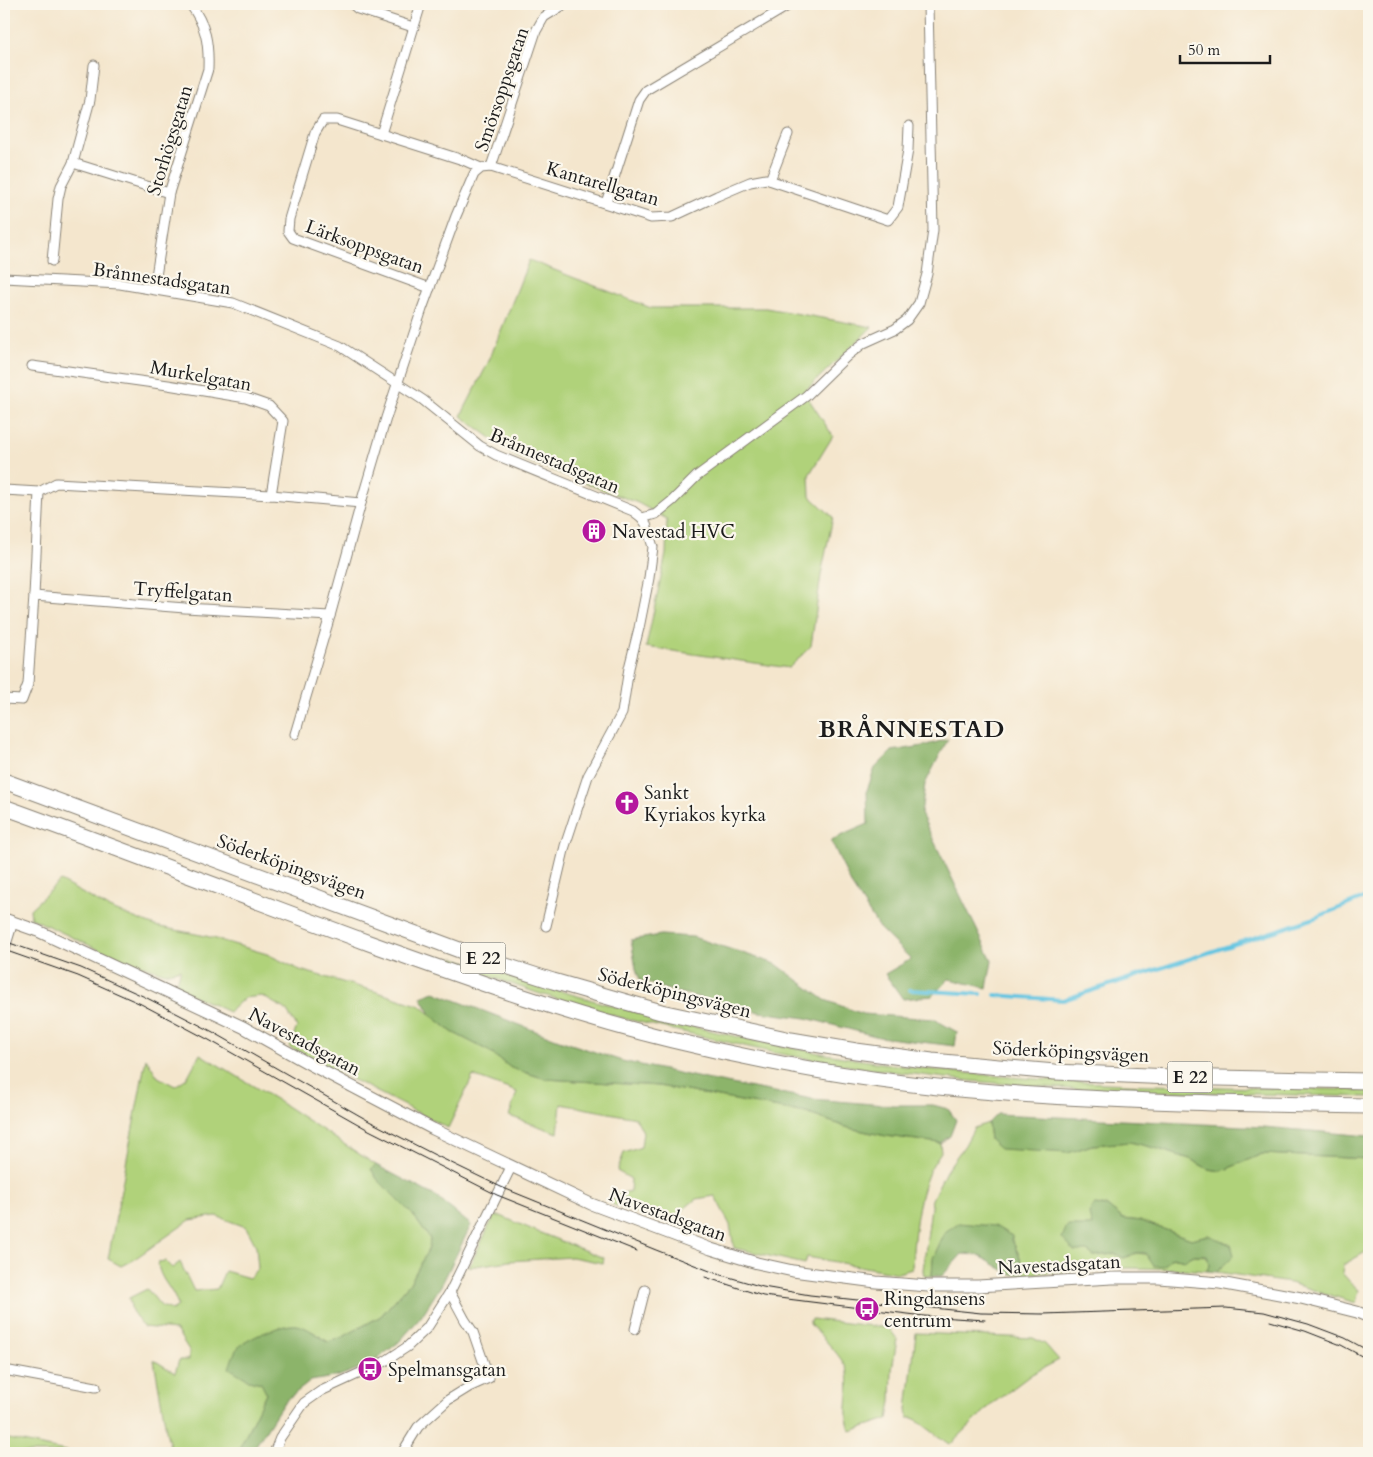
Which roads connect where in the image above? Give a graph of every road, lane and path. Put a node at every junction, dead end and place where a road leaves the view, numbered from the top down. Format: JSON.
{"nodes":[{"id":1,"x":190,"y":4,"type":"edge"},
{"id":2,"x":352,"y":4,"type":"edge"},
{"id":3,"x":420,"y":4,"type":"edge"},
{"id":4,"x":565,"y":4,"type":"edge"},
{"id":5,"x":791,"y":4,"type":"edge"},
{"id":6,"x":928,"y":4,"type":"edge"},
{"id":7,"x":413,"y":27,"type":"junction"},
{"id":8,"x":94,"y":65,"type":"dead end"},
{"id":9,"x":323,"y":120,"type":"joint"},
{"id":10,"x":909,"y":126,"type":"dead end"},
{"id":11,"x":381,"y":134,"type":"junction"},
{"id":12,"x":788,"y":134,"type":"dead end"},
{"id":13,"x":73,"y":163,"type":"junction"},
{"id":14,"x":492,"y":167,"type":"junction"},
{"id":15,"x":481,"y":168,"type":"junction"},
{"id":16,"x":770,"y":180,"type":"junction"},
{"id":17,"x":168,"y":193,"type":"junction"},
{"id":18,"x":606,"y":203,"type":"junction"},
{"id":19,"x":52,"y":261,"type":"dead end"},
{"id":20,"x":4,"y":278,"type":"edge"},
{"id":21,"x":430,"y":288,"type":"junction"},
{"id":22,"x":154,"y":289,"type":"junction"},
{"id":23,"x":32,"y":366,"type":"dead end"},
{"id":24,"x":397,"y":385,"type":"junction"},
{"id":25,"x":4,"y":490,"type":"edge"},
{"id":26,"x":39,"y":492,"type":"junction"},
{"id":27,"x":271,"y":495,"type":"junction"},
{"id":28,"x":361,"y":503,"type":"junction"},
{"id":29,"x":642,"y":518,"type":"junction"},
{"id":30,"x":34,"y":596,"type":"junction"},
{"id":31,"x":330,"y":616,"type":"junction"},
{"id":32,"x":4,"y":699,"type":"edge"},
{"id":33,"x":295,"y":734,"type":"dead end"},
{"id":34,"x":4,"y":781,"type":"edge"},
{"id":35,"x":4,"y":807,"type":"edge"},
{"id":36,"x":8,"y":920,"type":"edge"},
{"id":37,"x":546,"y":926,"type":"dead end"},
{"id":38,"x":4,"y":951,"type":"edge"},
{"id":39,"x":1369,"y":1081,"type":"edge"},
{"id":40,"x":1369,"y":1106,"type":"edge"},
{"id":41,"x":510,"y":1167,"type":"junction"},
{"id":42,"x":645,"y":1290,"type":"dead end"},
{"id":43,"x":450,"y":1292,"type":"junction"},
{"id":44,"x":1369,"y":1317,"type":"edge"},
{"id":45,"x":635,"y":1329,"type":"dead end"},
{"id":46,"x":4,"y":1370,"type":"edge"},
{"id":47,"x":96,"y":1388,"type":"dead end"},
{"id":48,"x":274,"y":1453,"type":"edge"},
{"id":49,"x":402,"y":1453,"type":"edge"}],
"edges":[{"from":1,"to":17,"type":"street","name":"Storhögsgatan"},
{"from":2,"to":7,"type":"street"},
{"from":3,"to":7,"type":"street"},
{"from":4,"to":14,"type":"street","name":"Smörsoppsgatan"},
{"from":5,"to":18,"type":"street"},
{"from":6,"to":29,"type":"street"},
{"from":7,"to":11,"type":"street"},
{"from":8,"to":13,"type":"street"},
{"from":9,"to":11,"type":"street","name":"Kantarellgatan"},
{"from":9,"to":21,"type":"street","name":"Lärksoppsgatan"},
{"from":10,"to":16,"type":"street","name":"Kantarellgatan"},
{"from":11,"to":15,"type":"street","name":"Kantarellgatan"},
{"from":12,"to":16,"type":"street"},
{"from":13,"to":17,"type":"street"},
{"from":13,"to":19,"type":"street"},
{"from":14,"to":15,"type":"street","name":"Kantarellgatan"},
{"from":14,"to":18,"type":"street","name":"Kantarellgatan"},
{"from":15,"to":21,"type":"street"},
{"from":16,"to":18,"type":"street","name":"Kantarellgatan"},
{"from":17,"to":22,"type":"street","name":"Storhögsgatan"},
{"from":20,"to":22,"type":"street","name":"Brånnestadsgatan"},
{"from":21,"to":24,"type":"street"},
{"from":22,"to":24,"type":"street","name":"Brånnestadsgatan"},
{"from":23,"to":27,"type":"street","name":"Murkelgatan"},
{"from":24,"to":28,"type":"street"},
{"from":24,"to":29,"type":"street","name":"Brånnestadsgatan"},
{"from":25,"to":26,"type":"street"},
{"from":26,"to":27,"type":"street"},
{"from":26,"to":30,"type":"street"},
{"from":27,"to":28,"type":"street"},
{"from":28,"to":31,"type":"street"},
{"from":29,"to":37,"type":"street"},
{"from":30,"to":31,"type":"street","name":"Tryffelgatan"},
{"from":30,"to":32,"type":"street"},
{"from":31,"to":33,"type":"street"},
{"from":34,"to":39,"type":"highway","name":"Söderköpingsvägen","number":"E 22"},
{"from":35,"to":40,"type":"highway","number":"E 22"},
{"from":36,"to":38,"type":"street","name":"Navestadsgatan"},
{"from":36,"to":41,"type":"street","name":"Navestadsgatan"},
{"from":41,"to":43,"type":"street"},
{"from":41,"to":44,"type":"street","name":"Navestadsgatan"},
{"from":42,"to":45,"type":"street"},
{"from":43,"to":48,"type":"street"},
{"from":43,"to":49,"type":"street"},
{"from":46,"to":47,"type":"street"}]}
